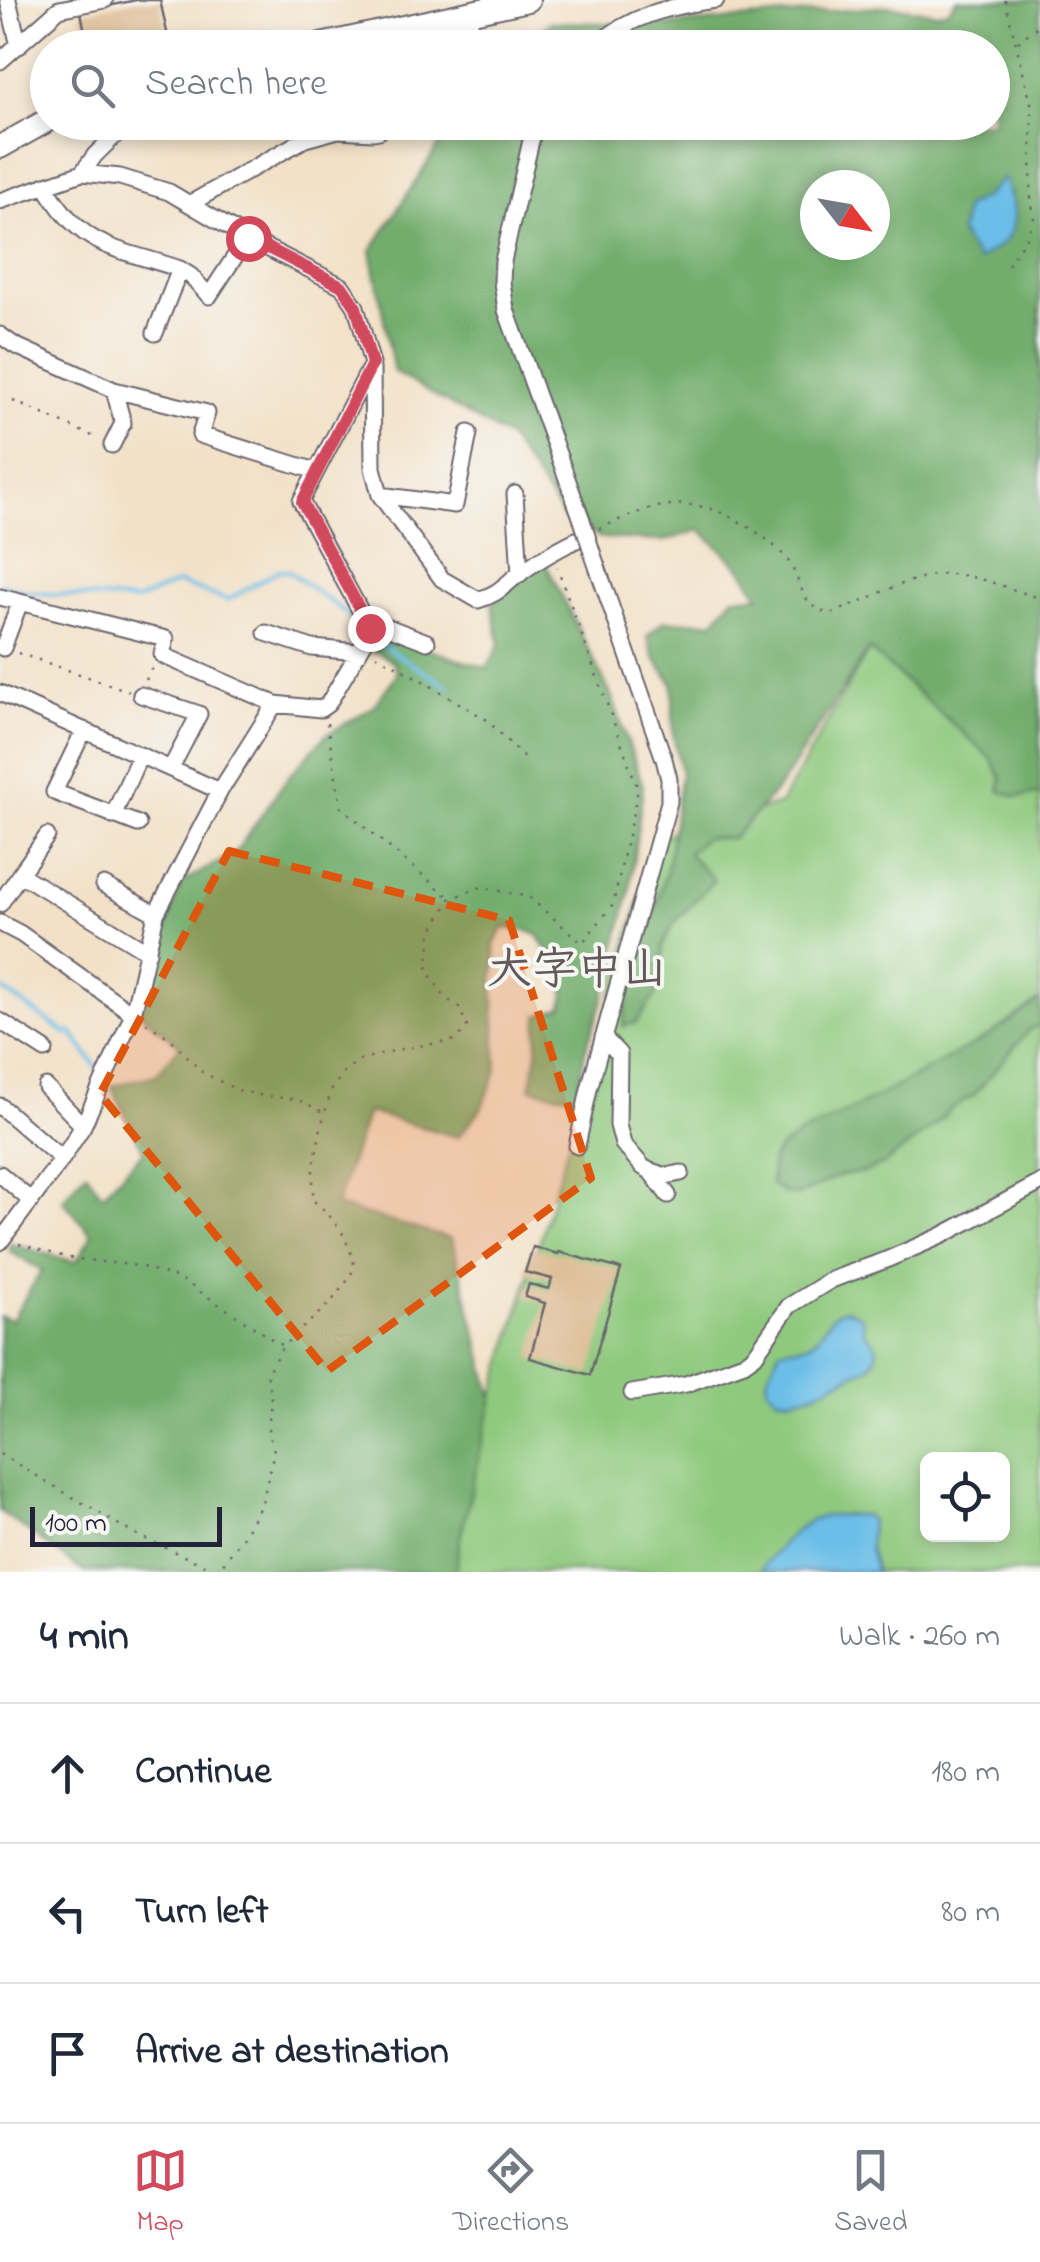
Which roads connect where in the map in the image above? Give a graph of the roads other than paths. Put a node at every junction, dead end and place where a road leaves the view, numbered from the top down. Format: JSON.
{"nodes":[{"id":1,"x":8,"y":0,"type":"edge"},
{"id":2,"x":105,"y":0,"type":"edge"},
{"id":3,"x":528,"y":0,"type":"edge"},
{"id":4,"x":716,"y":0,"type":"edge"},
{"id":5,"x":468,"y":13,"type":"junction"},
{"id":6,"x":37,"y":30,"type":"edge"},
{"id":7,"x":389,"y":30,"type":"edge"},
{"id":8,"x":471,"y":30,"type":"edge"},
{"id":9,"x":618,"y":30,"type":"edge"},
{"id":10,"x":30,"y":36,"type":"edge"},
{"id":11,"x":19,"y":46,"type":"junction"},
{"id":12,"x":0,"y":62,"type":"edge"},
{"id":13,"x":30,"y":130,"type":"edge"},
{"id":14,"x":110,"y":140,"type":"edge"},
{"id":15,"x":303,"y":140,"type":"edge"},
{"id":16,"x":530,"y":140,"type":"edge"},
{"id":17,"x":0,"y":147,"type":"edge"},
{"id":18,"x":82,"y":173,"type":"junction"},
{"id":19,"x":45,"y":185,"type":"junction"},
{"id":20,"x":0,"y":202,"type":"edge"},
{"id":21,"x":191,"y":204,"type":"junction"},
{"id":22,"x":248,"y":238,"type":"junction"},
{"id":23,"x":180,"y":269,"type":"junction"},
{"id":24,"x":156,"y":333,"type":"dead end"},
{"id":25,"x":0,"y":335,"type":"edge"},
{"id":26,"x":372,"y":364,"type":"junction"},
{"id":27,"x":114,"y":390,"type":"junction"},
{"id":28,"x":468,"y":432,"type":"dead end"},
{"id":29,"x":112,"y":445,"type":"road end"},
{"id":30,"x":316,"y":471,"type":"junction"},
{"id":31,"x":515,"y":494,"type":"dead end"},
{"id":32,"x":380,"y":495,"type":"junction"},
{"id":33,"x":576,"y":540,"type":"road end"},
{"id":34,"x":520,"y":574,"type":"junction"},
{"id":35,"x":0,"y":596,"type":"edge"},
{"id":36,"x":20,"y":602,"type":"junction"},
{"id":37,"x":362,"y":617,"type":"junction"},
{"id":38,"x":266,"y":633,"type":"dead end"},
{"id":39,"x":427,"y":642,"type":"dead end"},
{"id":40,"x":3,"y":648,"type":"road end"},
{"id":41,"x":360,"y":650,"type":"junction"},
{"id":42,"x":0,"y":693,"type":"edge"},
{"id":43,"x":141,"y":695,"type":"road end"},
{"id":44,"x":275,"y":704,"type":"junction"},
{"id":45,"x":84,"y":730,"type":"junction"},
{"id":46,"x":140,"y":755,"type":"junction"},
{"id":47,"x":171,"y":768,"type":"junction"},
{"id":48,"x":220,"y":791,"type":"junction"},
{"id":49,"x":113,"y":816,"type":"junction"},
{"id":50,"x":138,"y":824,"type":"dead end"},
{"id":51,"x":47,"y":836,"type":"dead end"},
{"id":52,"x":20,"y":874,"type":"junction"},
{"id":53,"x":104,"y":885,"type":"dead end"},
{"id":54,"x":0,"y":904,"type":"edge"},
{"id":55,"x":156,"y":914,"type":"junction"},
{"id":56,"x":0,"y":923,"type":"edge"},
{"id":57,"x":148,"y":952,"type":"junction"},
{"id":58,"x":132,"y":1014,"type":"junction"},
{"id":59,"x":0,"y":1021,"type":"edge"},
{"id":60,"x":603,"y":1037,"type":"junction"},
{"id":61,"x":45,"y":1050,"type":"dead end"},
{"id":62,"x":46,"y":1087,"type":"dead end"},
{"id":63,"x":0,"y":1106,"type":"edge"},
{"id":64,"x":83,"y":1126,"type":"junction"},
{"id":65,"x":578,"y":1146,"type":"dead end"},
{"id":66,"x":62,"y":1159,"type":"junction"},
{"id":67,"x":650,"y":1170,"type":"junction"},
{"id":68,"x":681,"y":1173,"type":"dead end"},
{"id":69,"x":0,"y":1174,"type":"edge"},
{"id":70,"x":1040,"y":1182,"type":"edge"},
{"id":71,"x":668,"y":1195,"type":"dead end"},
{"id":72,"x":31,"y":1201,"type":"junction"},
{"id":73,"x":1,"y":1241,"type":"edge"},
{"id":74,"x":632,"y":1393,"type":"dead end"}],
"edges":[{"from":1,"to":11,"type":"street"},
{"from":2,"to":6,"type":"street"},
{"from":3,"to":5,"type":"highway"},
{"from":4,"to":9,"type":"street"},
{"from":5,"to":7,"type":"highway"},
{"from":5,"to":8,"type":"street"},
{"from":10,"to":11,"type":"street"},
{"from":11,"to":12,"type":"street"},
{"from":13,"to":17,"type":"highway"},
{"from":14,"to":18,"type":"street"},
{"from":15,"to":21,"type":"street"},
{"from":16,"to":60,"type":"street","bridge":true},
{"from":18,"to":19,"type":"street"},
{"from":18,"to":21,"type":"street"},
{"from":19,"to":20,"type":"street"},
{"from":19,"to":23,"type":"street"},
{"from":21,"to":22,"type":"street"},
{"from":22,"to":23,"type":"street"},
{"from":22,"to":26,"type":"street"},
{"from":23,"to":24,"type":"street"},
{"from":25,"to":27,"type":"street"},
{"from":26,"to":30,"type":"street"},
{"from":26,"to":32,"type":"street"},
{"from":27,"to":29,"type":"street"},
{"from":27,"to":30,"type":"street"},
{"from":28,"to":32,"type":"street"},
{"from":30,"to":37,"type":"street"},
{"from":31,"to":34,"type":"street"},
{"from":32,"to":34,"type":"street"},
{"from":33,"to":34,"type":"street"},
{"from":35,"to":36,"type":"street"},
{"from":36,"to":40,"type":"street"},
{"from":36,"to":44,"type":"street"},
{"from":37,"to":39,"type":"street"},
{"from":37,"to":41,"type":"street"},
{"from":38,"to":41,"type":"street"},
{"from":41,"to":44,"type":"street"},
{"from":42,"to":45,"type":"street"},
{"from":43,"to":47,"type":"street"},
{"from":44,"to":48,"type":"street"},
{"from":45,"to":46,"type":"street"},
{"from":45,"to":49,"type":"street"},
{"from":46,"to":47,"type":"street"},
{"from":46,"to":49,"type":"street"},
{"from":47,"to":48,"type":"street"},
{"from":48,"to":55,"type":"street"},
{"from":49,"to":50,"type":"street"},
{"from":51,"to":52,"type":"street"},
{"from":52,"to":54,"type":"street"},
{"from":52,"to":57,"type":"street"},
{"from":53,"to":55,"type":"street"},
{"from":55,"to":57,"type":"street"},
{"from":56,"to":58,"type":"street"},
{"from":57,"to":58,"type":"street"},
{"from":58,"to":64,"type":"street"},
{"from":59,"to":61,"type":"street"},
{"from":60,"to":65,"type":"street"},
{"from":60,"to":67,"type":"street"},
{"from":62,"to":64,"type":"street"},
{"from":63,"to":66,"type":"street"},
{"from":64,"to":66,"type":"street"},
{"from":66,"to":72,"type":"street"},
{"from":67,"to":68,"type":"street"},
{"from":67,"to":71,"type":"street"},
{"from":69,"to":72,"type":"street"},
{"from":70,"to":74,"type":"street"},
{"from":72,"to":73,"type":"street"}]}
